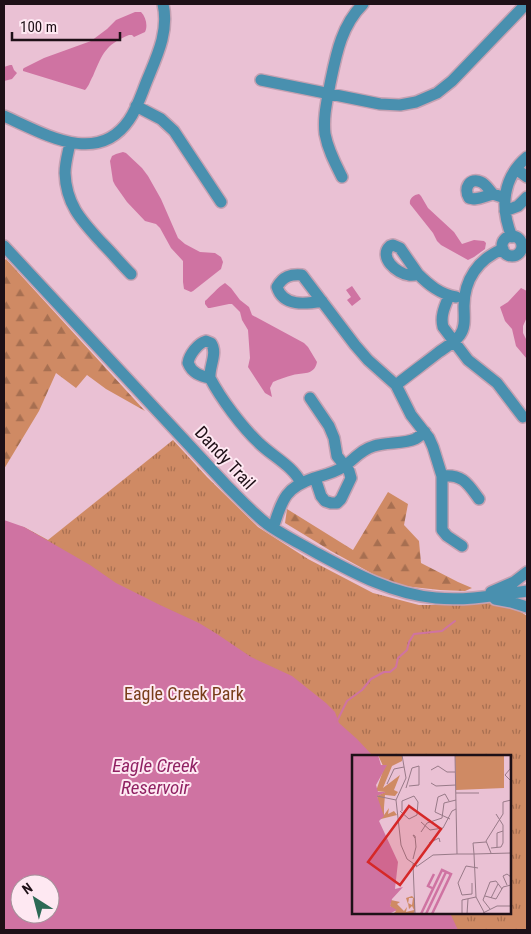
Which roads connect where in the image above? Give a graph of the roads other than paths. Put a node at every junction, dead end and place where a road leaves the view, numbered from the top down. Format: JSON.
{"nodes":[{"id":1,"x":162,"y":4,"type":"edge"},
{"id":2,"x":363,"y":4,"type":"edge"},
{"id":3,"x":526,"y":4,"type":"edge"},
{"id":4,"x":261,"y":80,"type":"dead end"},
{"id":5,"x":328,"y":94,"type":"junction"},
{"id":6,"x":136,"y":106,"type":"junction"},
{"id":7,"x":4,"y":116,"type":"edge"},
{"id":8,"x":70,"y":143,"type":"junction"},
{"id":9,"x":527,"y":157,"type":"edge"},
{"id":10,"x":516,"y":169,"type":"junction"},
{"id":11,"x":342,"y":177,"type":"dead end"},
{"id":12,"x":527,"y":178,"type":"edge"},
{"id":13,"x":492,"y":194,"type":"dead end"},
{"id":14,"x":527,"y":197,"type":"edge"},
{"id":15,"x":505,"y":198,"type":"junction"},
{"id":16,"x":221,"y":202,"type":"dead end"},
{"id":17,"x":505,"y":211,"type":"junction"},
{"id":18,"x":512,"y":236,"type":"junction"},
{"id":19,"x":524,"y":245,"type":"edge"},
{"id":20,"x":4,"y":246,"type":"edge"},
{"id":21,"x":503,"y":249,"type":"junction"},
{"id":22,"x":131,"y":274,"type":"dead end"},
{"id":23,"x":418,"y":274,"type":"dead end"},
{"id":24,"x":449,"y":296,"type":"junction"},
{"id":25,"x":465,"y":297,"type":"junction"},
{"id":26,"x":322,"y":301,"type":"dead end"},
{"id":27,"x":453,"y":341,"type":"junction"},
{"id":28,"x":210,"y":378,"type":"dead end"},
{"id":29,"x":396,"y":385,"type":"junction"},
{"id":30,"x":310,"y":398,"type":"dead end"},
{"id":31,"x":523,"y":417,"type":"dead end"},
{"id":32,"x":425,"y":432,"type":"junction"},
{"id":33,"x":345,"y":466,"type":"junction"},
{"id":34,"x":442,"y":476,"type":"junction"},
{"id":35,"x":315,"y":478,"type":"junction"},
{"id":36,"x":301,"y":483,"type":"junction"},
{"id":37,"x":478,"y":498,"type":"dead end"},
{"id":38,"x":282,"y":502,"type":"junction"},
{"id":39,"x":261,"y":520,"type":"junction"},
{"id":40,"x":273,"y":528,"type":"junction"},
{"id":41,"x":462,"y":546,"type":"dead end"},
{"id":42,"x":527,"y":572,"type":"edge"},
{"id":43,"x":527,"y":591,"type":"edge"},
{"id":44,"x":478,"y":597,"type":"junction"},
{"id":45,"x":527,"y":607,"type":"edge"}],
"edges":[{"from":1,"to":6,"type":"street"},
{"from":2,"to":5,"type":"street"},
{"from":3,"to":5,"type":"street"},
{"from":4,"to":5,"type":"street"},
{"from":5,"to":11,"type":"street"},
{"from":6,"to":8,"type":"street"},
{"from":6,"to":16,"type":"street"},
{"from":7,"to":8,"type":"street"},
{"from":8,"to":22,"type":"street"},
{"from":9,"to":10,"type":"street"},
{"from":10,"to":12,"type":"street"},
{"from":10,"to":15,"type":"street"},
{"from":13,"to":15,"type":"street"},
{"from":14,"to":17,"type":"street"},
{"from":15,"to":17,"type":"street"},
{"from":17,"to":18,"type":"street"},
{"from":18,"to":19,"type":"street"},
{"from":18,"to":21,"type":"street"},
{"from":19,"to":21,"type":"street"},
{"from":20,"to":39,"type":"street","name":"Dandy Trail"},
{"from":21,"to":25,"type":"street"},
{"from":23,"to":24,"type":"street"},
{"from":24,"to":25,"type":"street"},
{"from":24,"to":27,"type":"street"},
{"from":25,"to":27,"type":"street"},
{"from":26,"to":29,"type":"street"},
{"from":27,"to":29,"type":"street"},
{"from":27,"to":31,"type":"street"},
{"from":28,"to":36,"type":"street"},
{"from":29,"to":32,"type":"street"},
{"from":30,"to":33,"type":"street"},
{"from":32,"to":33,"type":"street"},
{"from":32,"to":34,"type":"street"},
{"from":33,"to":35,"type":"street"},
{"from":33,"to":35,"type":"street"},
{"from":34,"to":37,"type":"street"},
{"from":34,"to":41,"type":"street"},
{"from":35,"to":36,"type":"street"},
{"from":36,"to":38,"type":"street"},
{"from":38,"to":39,"type":"street"},
{"from":38,"to":40,"type":"street"},
{"from":39,"to":40,"type":"street","name":"Dandy Trail"},
{"from":40,"to":44,"type":"street","name":"Dandy Trail"},
{"from":42,"to":44,"type":"street"},
{"from":43,"to":44,"type":"street"},
{"from":44,"to":45,"type":"street"}]}
